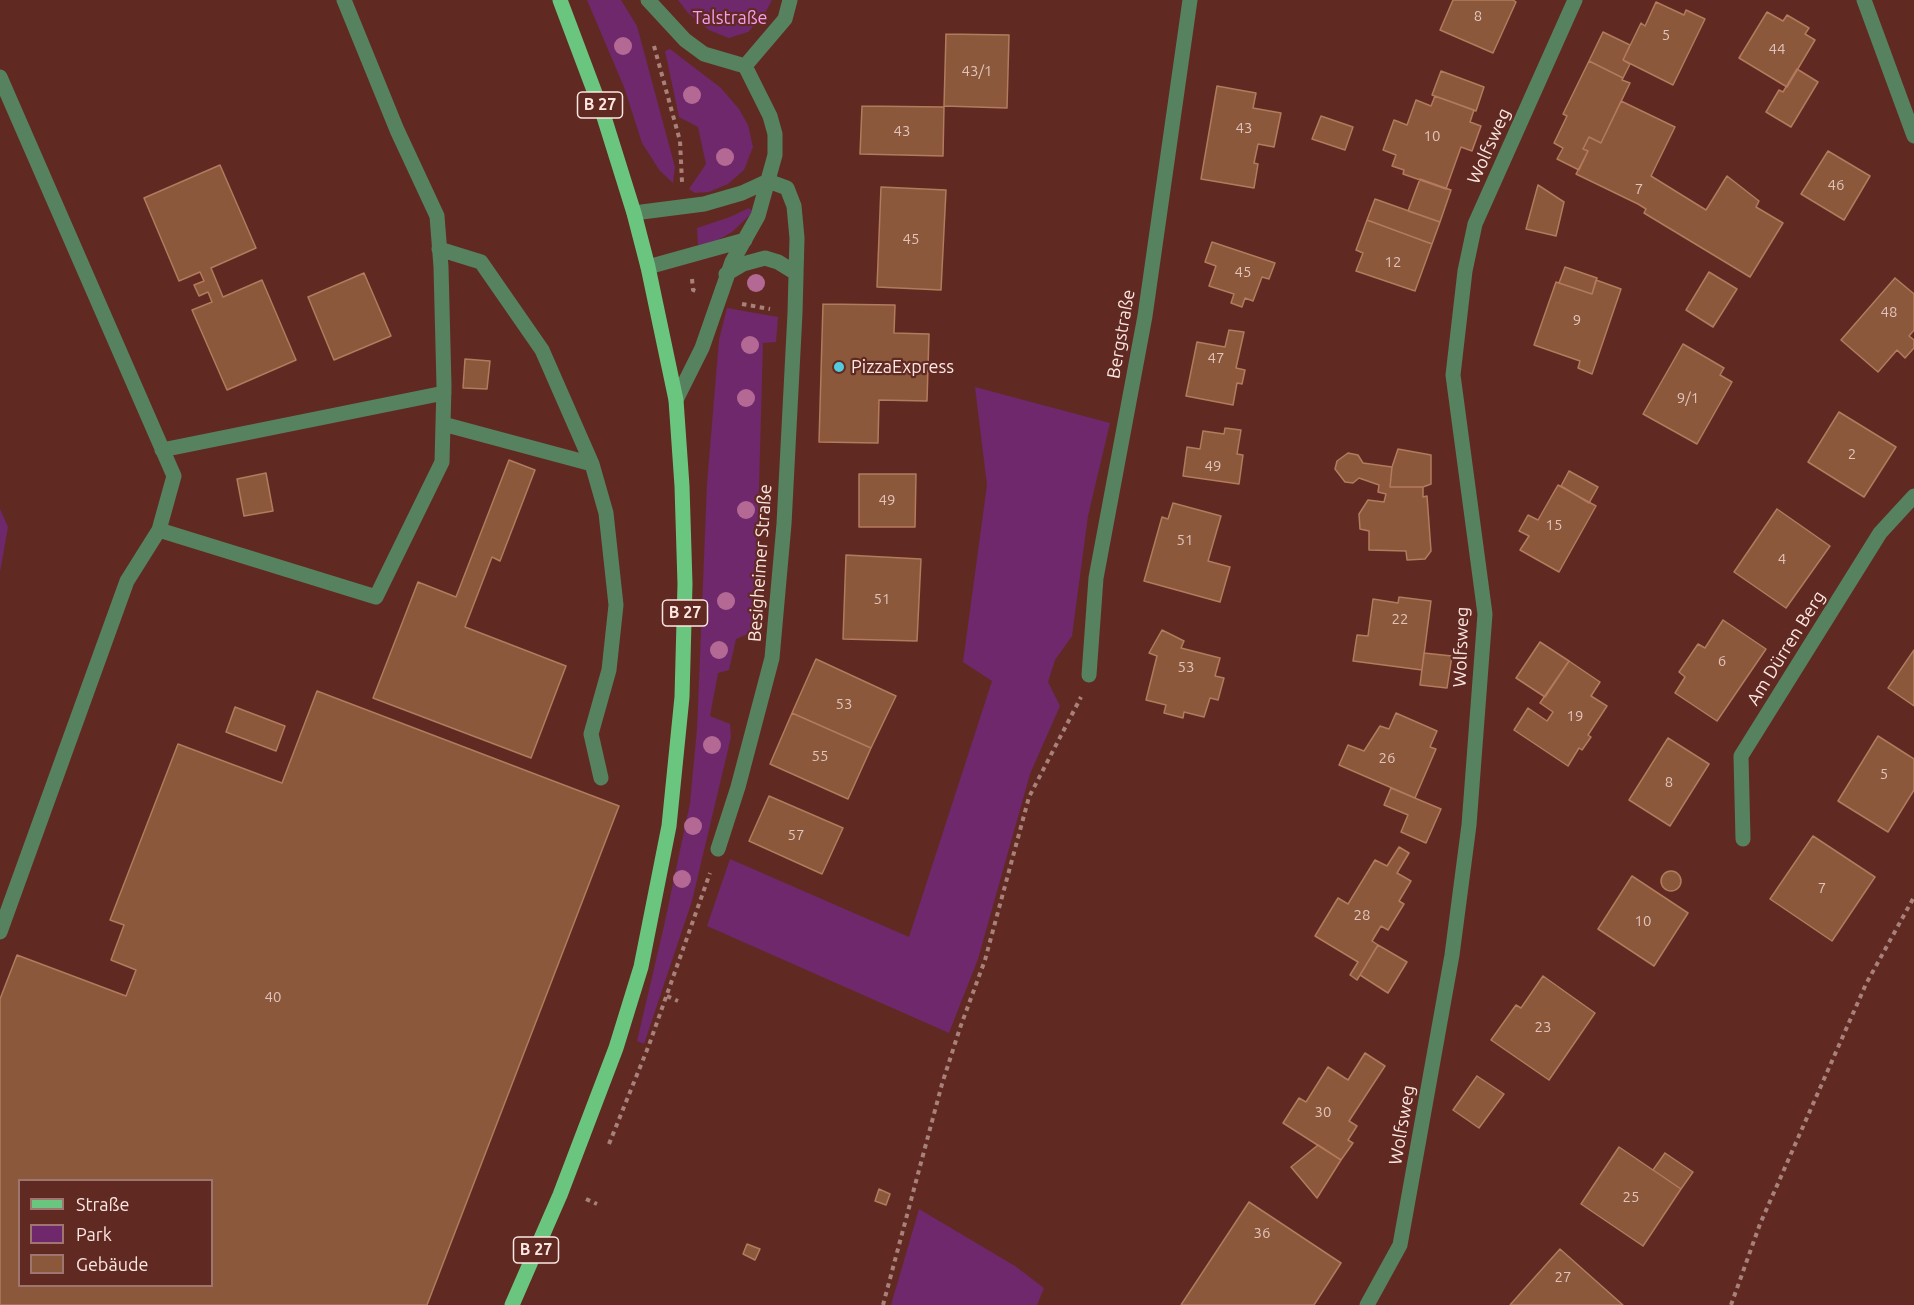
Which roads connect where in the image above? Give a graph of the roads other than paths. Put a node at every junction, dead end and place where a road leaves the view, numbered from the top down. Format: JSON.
{"nodes":[{"id":1,"x":344,"y":0,"type":"edge"},
{"id":2,"x":560,"y":0,"type":"edge"},
{"id":3,"x":648,"y":0,"type":"edge"},
{"id":4,"x":790,"y":0,"type":"edge"},
{"id":5,"x":1190,"y":0,"type":"edge"},
{"id":6,"x":1575,"y":0,"type":"edge"},
{"id":7,"x":1864,"y":0,"type":"edge"},
{"id":8,"x":745,"y":66,"type":"junction"},
{"id":9,"x":0,"y":77,"type":"edge"},
{"id":10,"x":1914,"y":136,"type":"edge"},
{"id":11,"x":768,"y":181,"type":"junction"},
{"id":12,"x":634,"y":213,"type":"junction"},
{"id":13,"x":745,"y":240,"type":"junction"},
{"id":14,"x":439,"y":249,"type":"junction"},
{"id":15,"x":648,"y":267,"type":"junction"},
{"id":16,"x":796,"y":273,"type":"junction"},
{"id":17,"x":726,"y":274,"type":"junction"},
{"id":18,"x":444,"y":393,"type":"junction"},
{"id":19,"x":676,"y":400,"type":"junction"},
{"id":20,"x":443,"y":424,"type":"junction"},
{"id":21,"x":162,"y":450,"type":"junction"},
{"id":22,"x":592,"y":464,"type":"junction"},
{"id":23,"x":1914,"y":496,"type":"edge"},
{"id":24,"x":159,"y":530,"type":"junction"},
{"id":25,"x":1089,"y":675,"type":"road end"},
{"id":26,"x":602,"y":778,"type":"dead end"},
{"id":27,"x":1743,"y":838,"type":"dead end"},
{"id":28,"x":718,"y":849,"type":"dead end"},
{"id":29,"x":0,"y":932,"type":"edge"},
{"id":30,"x":512,"y":1305,"type":"edge"},
{"id":31,"x":1367,"y":1305,"type":"edge"}],
"edges":[{"from":1,"to":14,"type":"street"},
{"from":2,"to":12,"type":"main road","number":"B 27"},
{"from":3,"to":8,"type":"street"},
{"from":4,"to":8,"type":"street"},
{"from":5,"to":25,"type":"street","name":"Bergstraße"},
{"from":6,"to":31,"type":"street","name":"Wolfsweg"},
{"from":7,"to":10,"type":"street"},
{"from":8,"to":11,"type":"street"},
{"from":9,"to":21,"type":"street"},
{"from":11,"to":12,"type":"street"},
{"from":11,"to":13,"type":"street"},
{"from":11,"to":16,"type":"street","name":"Besigheimer Straße"},
{"from":12,"to":15,"type":"main road","number":"B 27"},
{"from":13,"to":15,"type":"street"},
{"from":13,"to":17,"type":"street"},
{"from":14,"to":18,"type":"street"},
{"from":14,"to":22,"type":"street"},
{"from":15,"to":19,"type":"main road","number":"B 27"},
{"from":16,"to":17,"type":"street"},
{"from":16,"to":28,"type":"street","name":"Besigheimer Straße"},
{"from":17,"to":19,"type":"street"},
{"from":18,"to":20,"type":"street"},
{"from":18,"to":21,"type":"street"},
{"from":19,"to":30,"type":"main road","number":"B 27"},
{"from":20,"to":22,"type":"street"},
{"from":20,"to":24,"type":"street"},
{"from":21,"to":24,"type":"street"},
{"from":22,"to":26,"type":"street"},
{"from":23,"to":27,"type":"street","name":"Am Dürren Berg"},
{"from":24,"to":29,"type":"street"}]}
